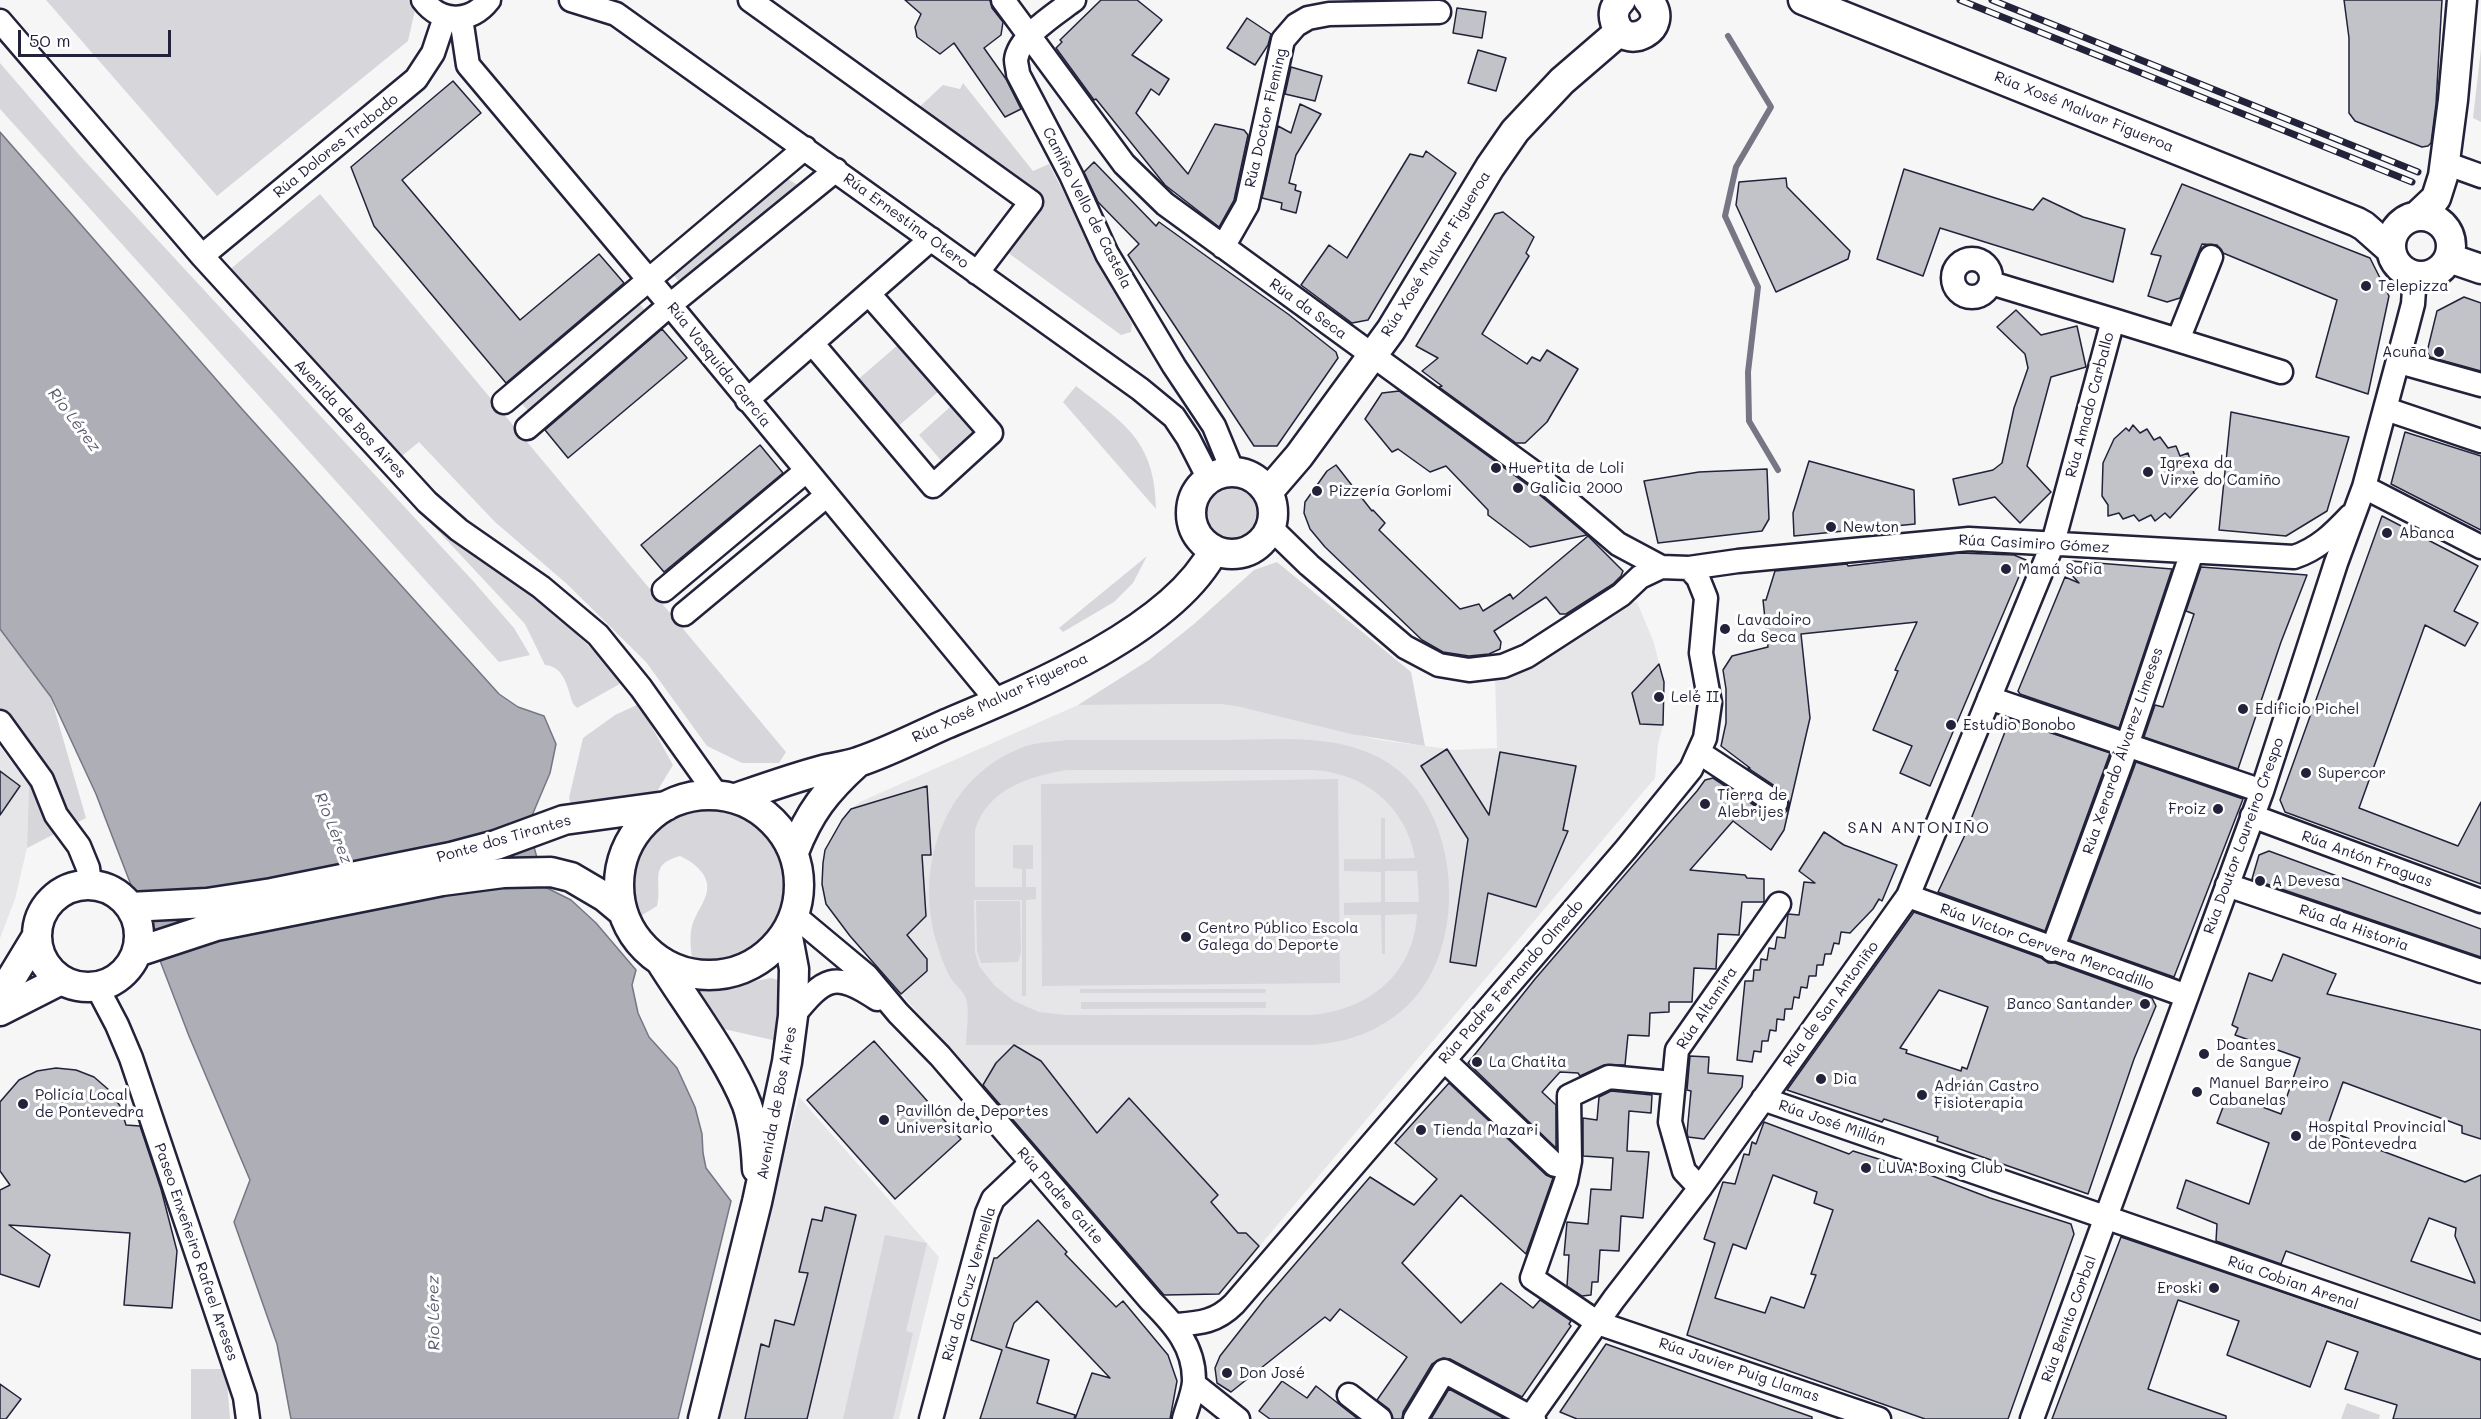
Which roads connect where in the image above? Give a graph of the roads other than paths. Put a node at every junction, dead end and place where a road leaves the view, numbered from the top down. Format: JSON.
{"nodes":[{"id":1,"x":423,"y":0,"type":"edge"},
{"id":2,"x":489,"y":0,"type":"edge"},
{"id":3,"x":571,"y":0,"type":"edge"},
{"id":4,"x":750,"y":0,"type":"edge"},
{"id":5,"x":1003,"y":0,"type":"edge"},
{"id":6,"x":1074,"y":0,"type":"edge"},
{"id":7,"x":1621,"y":0,"type":"edge"},
{"id":8,"x":1803,"y":0,"type":"edge"},
{"id":9,"x":2462,"y":0,"type":"edge"},
{"id":10,"x":1658,"y":6,"type":"edge"},
{"id":11,"x":1439,"y":12,"type":"dead end"},
{"id":12,"x":453,"y":18,"type":"junction"},
{"id":13,"x":0,"y":21,"type":"edge"},
{"id":14,"x":1620,"y":31,"type":"junction"},
{"id":15,"x":1030,"y":35,"type":"junction"},
{"id":16,"x":806,"y":148,"type":"junction"},
{"id":17,"x":2445,"y":163,"type":"junction"},
{"id":18,"x":836,"y":170,"type":"junction"},
{"id":19,"x":2481,"y":176,"type":"edge"},
{"id":20,"x":2409,"y":219,"type":"junction"},
{"id":21,"x":2364,"y":226,"type":"junction"},
{"id":22,"x":930,"y":239,"type":"junction"},
{"id":23,"x":1224,"y":247,"type":"junction"},
{"id":24,"x":2390,"y":249,"type":"junction"},
{"id":25,"x":202,"y":256,"type":"junction"},
{"id":26,"x":2211,"y":256,"type":"dead end"},
{"id":27,"x":2449,"y":258,"type":"junction"},
{"id":28,"x":2481,"y":269,"type":"edge"},
{"id":29,"x":977,"y":273,"type":"junction"},
{"id":30,"x":2415,"y":276,"type":"junction"},
{"id":31,"x":648,"y":279,"type":"junction"},
{"id":32,"x":1991,"y":283,"type":"dead end"},
{"id":33,"x":869,"y":294,"type":"junction"},
{"id":34,"x":670,"y":305,"type":"junction"},
{"id":35,"x":2113,"y":320,"type":"junction"},
{"id":36,"x":2178,"y":340,"type":"junction"},
{"id":37,"x":812,"y":343,"type":"junction"},
{"id":38,"x":1371,"y":356,"type":"junction"},
{"id":39,"x":2399,"y":362,"type":"junction"},
{"id":40,"x":1174,"y":366,"type":"junction"},
{"id":41,"x":2281,"y":372,"type":"dead end"},
{"id":42,"x":2481,"y":385,"type":"edge"},
{"id":43,"x":747,"y":400,"type":"junction"},
{"id":44,"x":504,"y":402,"type":"dead end"},
{"id":45,"x":1159,"y":403,"type":"junction"},
{"id":46,"x":2386,"y":409,"type":"junction"},
{"id":47,"x":527,"y":428,"type":"dead end"},
{"id":48,"x":2481,"y":441,"type":"edge"},
{"id":49,"x":806,"y":471,"type":"junction"},
{"id":50,"x":1221,"y":475,"type":"junction"},
{"id":51,"x":2364,"y":487,"type":"junction"},
{"id":52,"x":1268,"y":492,"type":"junction"},
{"id":53,"x":826,"y":496,"type":"junction"},
{"id":54,"x":2356,"y":510,"type":"junction"},
{"id":55,"x":1271,"y":528,"type":"junction"},
{"id":56,"x":2053,"y":543,"type":"junction"},
{"id":57,"x":2481,"y":547,"type":"edge"},
{"id":58,"x":1214,"y":550,"type":"junction"},
{"id":59,"x":2192,"y":552,"type":"junction"},
{"id":60,"x":1661,"y":567,"type":"junction"},
{"id":61,"x":1689,"y":568,"type":"junction"},
{"id":62,"x":664,"y":590,"type":"dead end"},
{"id":63,"x":684,"y":614,"type":"dead end"},
{"id":64,"x":1989,"y":698,"type":"junction"},
{"id":65,"x":998,"y":702,"type":"junction"},
{"id":66,"x":0,"y":722,"type":"edge"},
{"id":67,"x":2128,"y":743,"type":"junction"},
{"id":68,"x":1700,"y":753,"type":"junction"},
{"id":69,"x":857,"y":763,"type":"junction"},
{"id":70,"x":2262,"y":791,"type":"junction"},
{"id":71,"x":726,"y":796,"type":"junction"},
{"id":72,"x":1776,"y":802,"type":"dead end"},
{"id":73,"x":666,"y":806,"type":"junction"},
{"id":74,"x":2252,"y":816,"type":"junction"},
{"id":75,"x":794,"y":852,"type":"junction"},
{"id":76,"x":90,"y":884,"type":"junction"},
{"id":77,"x":2227,"y":885,"type":"junction"},
{"id":78,"x":1908,"y":896,"type":"junction"},
{"id":79,"x":2481,"y":901,"type":"edge"},
{"id":80,"x":1779,"y":904,"type":"dead end"},
{"id":81,"x":130,"y":907,"type":"junction"},
{"id":82,"x":622,"y":912,"type":"junction"},
{"id":83,"x":791,"y":924,"type":"junction"},
{"id":84,"x":37,"y":936,"type":"junction"},
{"id":85,"x":2052,"y":950,"type":"junction"},
{"id":86,"x":137,"y":952,"type":"junction"},
{"id":87,"x":661,"y":962,"type":"junction"},
{"id":88,"x":2481,"y":971,"type":"edge"},
{"id":89,"x":61,"y":980,"type":"junction"},
{"id":90,"x":97,"y":987,"type":"junction"},
{"id":91,"x":2187,"y":996,"type":"junction"},
{"id":92,"x":0,"y":997,"type":"edge"},
{"id":93,"x":0,"y":1011,"type":"edge"},
{"id":94,"x":898,"y":1013,"type":"junction"},
{"id":95,"x":793,"y":1016,"type":"junction"},
{"id":96,"x":1444,"y":1060,"type":"junction"},
{"id":97,"x":1673,"y":1083,"type":"junction"},
{"id":98,"x":1763,"y":1099,"type":"junction"},
{"id":99,"x":1031,"y":1163,"type":"junction"},
{"id":100,"x":1555,"y":1165,"type":"dead end"},
{"id":101,"x":1700,"y":1188,"type":"junction"},
{"id":102,"x":757,"y":1202,"type":"junction"},
{"id":103,"x":2106,"y":1219,"type":"junction"},
{"id":104,"x":1598,"y":1323,"type":"junction"},
{"id":105,"x":1176,"y":1325,"type":"junction"},
{"id":106,"x":2481,"y":1347,"type":"edge"},
{"id":107,"x":1194,"y":1384,"type":"junction"},
{"id":108,"x":1349,"y":1395,"type":"dead end"},
{"id":109,"x":248,"y":1419,"type":"edge"},
{"id":110,"x":703,"y":1419,"type":"edge"},
{"id":111,"x":931,"y":1419,"type":"edge"},
{"id":112,"x":1184,"y":1419,"type":"edge"},
{"id":113,"x":1238,"y":1419,"type":"edge"},
{"id":114,"x":1380,"y":1419,"type":"edge"},
{"id":115,"x":1415,"y":1419,"type":"edge"},
{"id":116,"x":1531,"y":1419,"type":"edge"},
{"id":117,"x":1879,"y":1419,"type":"edge"},
{"id":118,"x":2032,"y":1419,"type":"edge"}],
"edges":[{"from":1,"to":12,"type":"street"},
{"from":2,"to":12,"type":"street"},
{"from":3,"to":16,"type":"street","name":"Rúa Ernestina Otero"},
{"from":4,"to":29,"type":"street"},
{"from":5,"to":15,"type":"street","name":"Rúa da Seca"},
{"from":6,"to":15,"type":"street"},
{"from":7,"to":14,"type":"main road"},
{"from":8,"to":21,"type":"main road","name":"Rúa Xosé Malvar Figueroa"},
{"from":9,"to":17,"type":"main road"},
{"from":10,"to":14,"type":"main road"},
{"from":11,"to":23,"type":"street","name":"Rúa Doctor Fleming"},
{"from":12,"to":25,"type":"street","name":"Rúa Dolores Trabado"},
{"from":12,"to":31,"type":"street","name":"Rúa Vasquida García"},
{"from":13,"to":25,"type":"street","name":"Avenida de Bos Aires"},
{"from":14,"to":38,"type":"main road","name":"Rúa Xosé Malvar Figueroa"},
{"from":15,"to":23,"type":"street","name":"Rúa da Seca"},
{"from":15,"to":40,"type":"street","name":"Camiño Vello de Castela"},
{"from":16,"to":18,"type":"street","name":"Rúa Ernestina Otero"},
{"from":16,"to":31,"type":"street"},
{"from":17,"to":19,"type":"street"},
{"from":17,"to":20,"type":"main road"},
{"from":18,"to":22,"type":"street","name":"Rúa Ernestina Otero"},
{"from":18,"to":34,"type":"street"},
{"from":20,"to":21,"type":"main road","name":"Rúa Xosé Malvar Figueroa"},
{"from":20,"to":24,"type":"main road"},
{"from":20,"to":27,"type":"main road"},
{"from":21,"to":24,"type":"main road","name":"Rúa Xosé Malvar Figueroa"},
{"from":22,"to":29,"type":"street","name":"Rúa Ernestina Otero"},
{"from":22,"to":33,"type":"street"},
{"from":23,"to":38,"type":"street","name":"Rúa da Seca"},
{"from":24,"to":30,"type":"main road"},
{"from":25,"to":71,"type":"street","name":"Avenida de Bos Aires"},
{"from":26,"to":36,"type":"street"},
{"from":27,"to":28,"type":"main road"},
{"from":27,"to":30,"type":"main road"},
{"from":29,"to":45,"type":"street","name":"Rúa Ernestina Otero"},
{"from":30,"to":39,"type":"street","name":"Rúa Doutor Loureiro Crespo"},
{"from":31,"to":34,"type":"street","name":"Rúa Vasquida García"},
{"from":31,"to":44,"type":"street"},
{"from":32,"to":35,"type":"street","name":"Rúa Amado Carballo"},
{"from":33,"to":37,"type":"street"},
{"from":33,"to":37,"type":"street"},
{"from":34,"to":43,"type":"street","name":"Rúa Vasquida García"},
{"from":34,"to":47,"type":"street"},
{"from":35,"to":36,"type":"street"},
{"from":35,"to":56,"type":"street","name":"Rúa Amado Carballo"},
{"from":36,"to":41,"type":"street"},
{"from":37,"to":43,"type":"street"},
{"from":38,"to":52,"type":"main road","name":"Rúa Xosé Malvar Figueroa"},
{"from":38,"to":60,"type":"street","name":"Rúa da Seca"},
{"from":39,"to":42,"type":"street"},
{"from":39,"to":46,"type":"street","name":"Rúa Doutor Loureiro Crespo"},
{"from":40,"to":45,"type":"street"},
{"from":40,"to":50,"type":"street","name":"Camiño Vello de Castela"},
{"from":43,"to":49,"type":"street","name":"Rúa Vasquida García"},
{"from":45,"to":50,"type":"street","name":"Rúa Ernestina Otero"},
{"from":46,"to":48,"type":"street"},
{"from":46,"to":51,"type":"street","name":"Rúa Doutor Loureiro Crespo"},
{"from":49,"to":53,"type":"street","name":"Rúa Vasquida García"},
{"from":49,"to":62,"type":"street"},
{"from":50,"to":52,"type":"main road"},
{"from":50,"to":58,"type":"main road"},
{"from":51,"to":54,"type":"street","name":"Rúa Doutor Loureiro Crespo"},
{"from":51,"to":57,"type":"street"},
{"from":52,"to":55,"type":"main road"},
{"from":53,"to":63,"type":"street"},
{"from":53,"to":65,"type":"street","name":"Rúa Vasquida García"},
{"from":54,"to":59,"type":"street","name":"Rúa Casimiro Gómez"},
{"from":54,"to":70,"type":"street","name":"Rúa Doutor Loureiro Crespo"},
{"from":55,"to":58,"type":"main road"},
{"from":55,"to":60,"type":"street"},
{"from":56,"to":59,"type":"street","name":"Rúa Casimiro Gómez"},
{"from":56,"to":61,"type":"street","name":"Rúa Casimiro Gómez"},
{"from":56,"to":64,"type":"street","name":"Rúa de San Antoniño"},
{"from":58,"to":65,"type":"main road","name":"Rúa Xosé Malvar Figueroa"},
{"from":59,"to":67,"type":"street","name":"Rúa Xerardo Álvarez Limeses"},
{"from":60,"to":61,"type":"street","name":"Rúa Casimiro Gómez"},
{"from":61,"to":68,"type":"street","name":"Rúa Padre Fernando Olmedo"},
{"from":64,"to":67,"type":"street"},
{"from":64,"to":78,"type":"street","name":"Rúa de San Antoniño"},
{"from":65,"to":69,"type":"main road","name":"Rúa Xosé Malvar Figueroa"},
{"from":66,"to":76,"type":"street"},
{"from":67,"to":70,"type":"street"},
{"from":67,"to":85,"type":"street","name":"Rúa Xerardo Álvarez Limeses"},
{"from":68,"to":72,"type":"street"},
{"from":68,"to":96,"type":"street","name":"Rúa Padre Fernando Olmedo"},
{"from":69,"to":71,"type":"main road","name":"Rúa Xosé Malvar Figueroa"},
{"from":69,"to":75,"type":"main road","name":"Rúa Xosé Malvar Figueroa"},
{"from":70,"to":74,"type":"street","name":"Rúa Doutor Loureiro Crespo"},
{"from":71,"to":73,"type":"main road"},
{"from":71,"to":75,"type":"main road"},
{"from":73,"to":81,"type":"main road","name":"Ponte dos Tirantes"},
{"from":73,"to":82,"type":"main road"},
{"from":74,"to":77,"type":"street","name":"Rúa Doutor Loureiro Crespo"},
{"from":74,"to":79,"type":"street","name":"Rúa Antón Fraguas"},
{"from":75,"to":83,"type":"main road"},
{"from":76,"to":81,"type":"main road"},
{"from":76,"to":84,"type":"main road"},
{"from":77,"to":88,"type":"street","name":"Rúa da Historia"},
{"from":77,"to":91,"type":"street","name":"Rúa Doutor Loureiro Crespo"},
{"from":78,"to":85,"type":"street","name":"Rúa Victor Cervera Mercadillo"},
{"from":78,"to":98,"type":"street","name":"Rúa de San Antoniño"},
{"from":80,"to":97,"type":"street","name":"Rúa Altamira"},
{"from":81,"to":86,"type":"main road"},
{"from":82,"to":86,"type":"main road","name":"Ponte dos Tirantes"},
{"from":82,"to":87,"type":"main road"},
{"from":83,"to":87,"type":"main road"},
{"from":83,"to":94,"type":"street","name":"Rúa Padre Gaite"},
{"from":83,"to":95,"type":"main road","name":"Avenida de Bos Aires"},
{"from":84,"to":89,"type":"main road"},
{"from":84,"to":92,"type":"main road"},
{"from":85,"to":91,"type":"street","name":"Rúa Victor Cervera Mercadillo"},
{"from":86,"to":90,"type":"main road"},
{"from":87,"to":102,"type":"main road","name":"Avenida de Bos Aires"},
{"from":89,"to":90,"type":"main road"},
{"from":89,"to":93,"type":"main road"},
{"from":90,"to":109,"type":"street","name":"Paseo Enxeñeiro Rafael Areses"},
{"from":91,"to":103,"type":"street","name":"Rúa Doutor Loureiro Crespo"},
{"from":94,"to":95,"type":"street","name":"Rúa Padre Gaite"},
{"from":94,"to":99,"type":"street","name":"Rúa Padre Gaite"},
{"from":95,"to":102,"type":"main road","name":"Avenida de Bos Aires"},
{"from":96,"to":100,"type":"street"},
{"from":96,"to":105,"type":"street","name":"Rúa Padre Fernando Olmedo"},
{"from":97,"to":101,"type":"street","name":"Rúa Altamira"},
{"from":97,"to":104,"type":"street","name":"Rúa Javier Puig Llamas"},
{"from":98,"to":101,"type":"street","name":"Rúa de San Antoniño"},
{"from":98,"to":103,"type":"street","name":"Rúa José Millán"},
{"from":99,"to":105,"type":"street","name":"Rúa Padre Gaite"},
{"from":99,"to":111,"type":"street","name":"Rúa da Cruz Vermella"},
{"from":101,"to":104,"type":"street","name":"Rúa de San Antoniño"},
{"from":102,"to":110,"type":"main road","name":"Avenida de Bos Aires"},
{"from":103,"to":106,"type":"street","name":"Rúa Cobian Arenal"},
{"from":103,"to":118,"type":"street","name":"Rúa Benito Corbal"},
{"from":104,"to":116,"type":"street","name":"Rúa de San Antoniño"},
{"from":104,"to":117,"type":"street","name":"Rúa Javier Puig Llamas"},
{"from":105,"to":107,"type":"street"},
{"from":107,"to":112,"type":"street"},
{"from":107,"to":113,"type":"street"},
{"from":108,"to":114,"type":"street"},
{"from":115,"to":116,"type":"street"}]}
